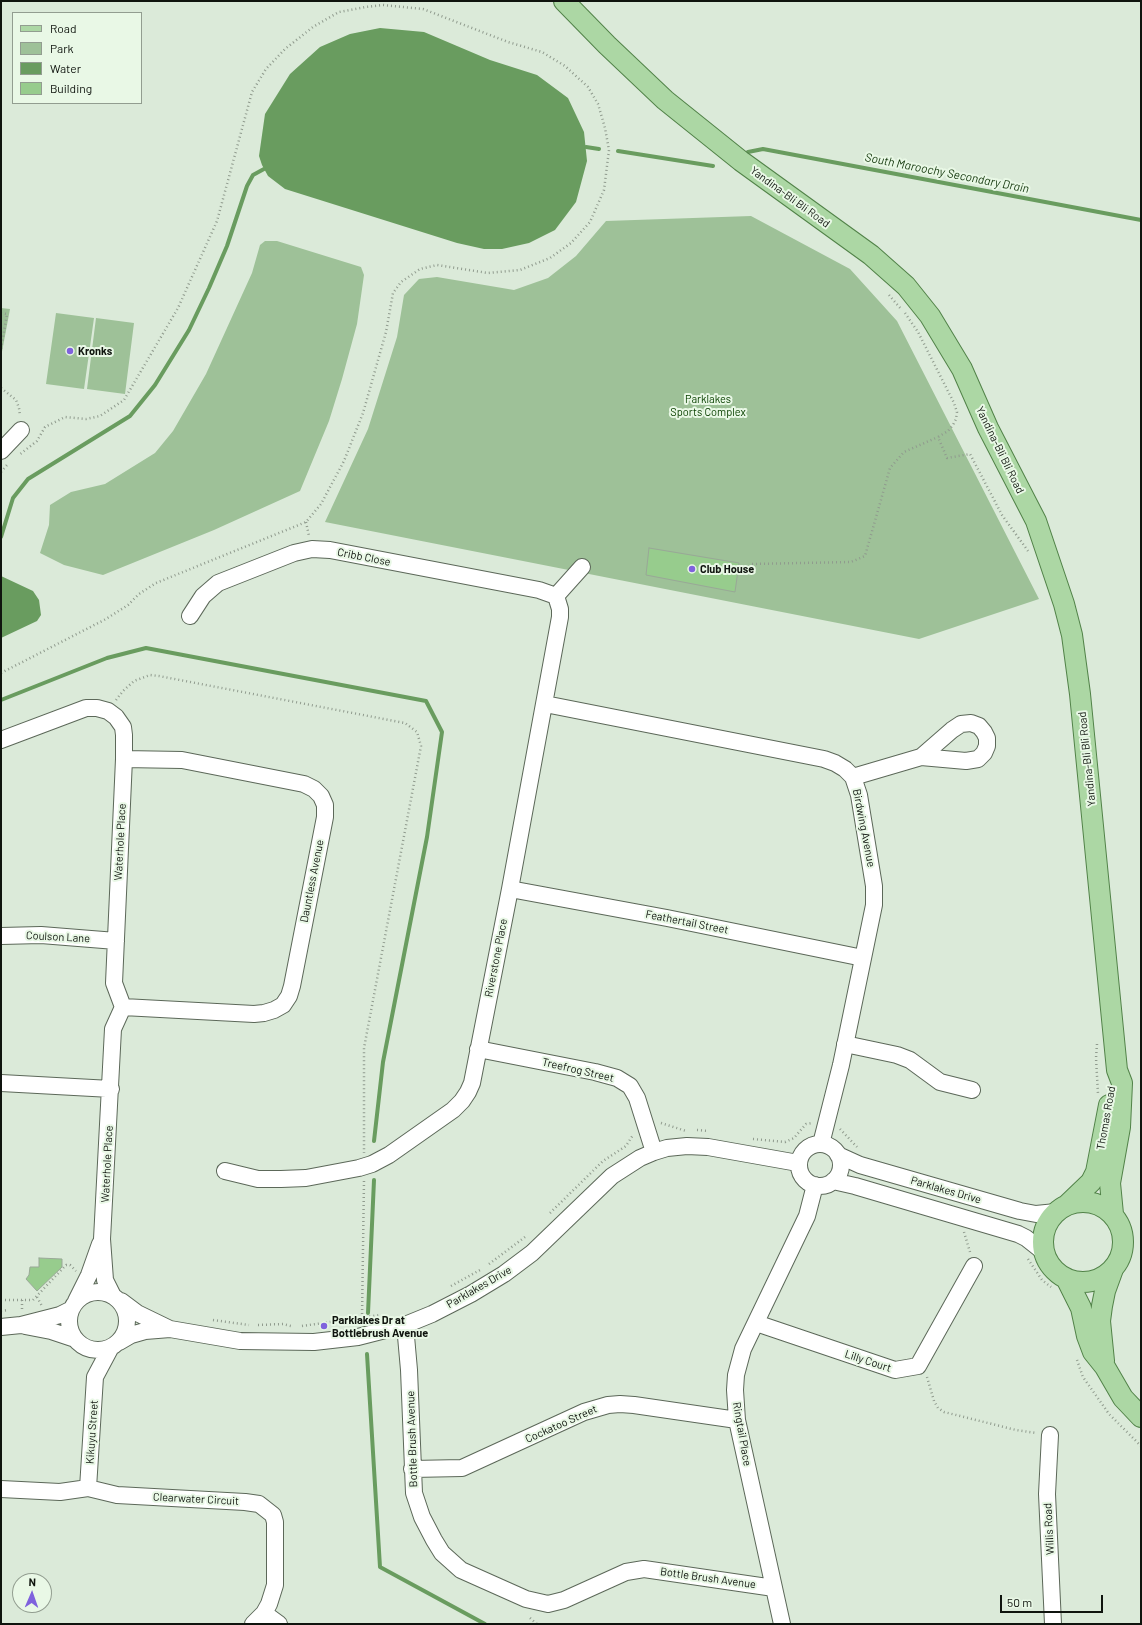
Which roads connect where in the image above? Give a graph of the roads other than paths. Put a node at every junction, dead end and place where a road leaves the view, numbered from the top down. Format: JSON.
{"nodes":[{"id":1,"x":564,"y":1,"type":"edge"},
{"id":2,"x":21,"y":430,"type":"road end"},
{"id":3,"x":8,"y":457,"type":"edge"},
{"id":4,"x":582,"y":567,"type":"dead end"},
{"id":5,"x":556,"y":596,"type":"junction"},
{"id":6,"x":190,"y":616,"type":"dead end"},
{"id":7,"x":545,"y":704,"type":"junction"},
{"id":8,"x":1,"y":740,"type":"edge"},
{"id":9,"x":921,"y":757,"type":"dead end"},
{"id":10,"x":124,"y":759,"type":"junction"},
{"id":11,"x":853,"y":777,"type":"junction"},
{"id":12,"x":510,"y":889,"type":"junction"},
{"id":13,"x":1,"y":936,"type":"edge"},
{"id":14,"x":116,"y":941,"type":"junction"},
{"id":15,"x":863,"y":958,"type":"junction"},
{"id":16,"x":123,"y":1007,"type":"junction"},
{"id":17,"x":845,"y":1044,"type":"junction"},
{"id":18,"x":478,"y":1050,"type":"junction"},
{"id":19,"x":1117,"y":1070,"type":"junction"},
{"id":20,"x":1,"y":1083,"type":"edge"},
{"id":21,"x":111,"y":1089,"type":"junction"},
{"id":22,"x":972,"y":1090,"type":"dead end"},
{"id":23,"x":821,"y":1144,"type":"junction"},
{"id":24,"x":654,"y":1152,"type":"junction"},
{"id":25,"x":838,"y":1155,"type":"junction"},
{"id":26,"x":798,"y":1163,"type":"junction"},
{"id":27,"x":225,"y":1171,"type":"dead end"},
{"id":28,"x":833,"y":1181,"type":"junction"},
{"id":29,"x":815,"y":1185,"type":"junction"},
{"id":30,"x":1061,"y":1209,"type":"junction"},
{"id":31,"x":1113,"y":1214,"type":"junction"},
{"id":32,"x":102,"y":1239,"type":"junction"},
{"id":33,"x":1044,"y":1253,"type":"junction"},
{"id":34,"x":974,"y":1266,"type":"road end"},
{"id":35,"x":1113,"y":1269,"type":"junction"},
{"id":36,"x":1066,"y":1278,"type":"junction"},
{"id":37,"x":115,"y":1297,"type":"junction"},
{"id":38,"x":73,"y":1306,"type":"junction"},
{"id":39,"x":22,"y":1318,"type":"junction"},
{"id":40,"x":756,"y":1323,"type":"junction"},
{"id":41,"x":405,"y":1324,"type":"junction"},
{"id":42,"x":1,"y":1327,"type":"edge"},
{"id":43,"x":170,"y":1329,"type":"junction"},
{"id":44,"x":79,"y":1342,"type":"junction"},
{"id":45,"x":115,"y":1345,"type":"junction"},
{"id":46,"x":1105,"y":1367,"type":"junction"},
{"id":47,"x":95,"y":1377,"type":"junction"},
{"id":48,"x":1141,"y":1417,"type":"edge"},
{"id":49,"x":737,"y":1420,"type":"junction"},
{"id":50,"x":1050,"y":1435,"type":"road end"},
{"id":51,"x":412,"y":1469,"type":"junction"},
{"id":52,"x":88,"y":1488,"type":"junction"},
{"id":53,"x":1,"y":1489,"type":"edge"},
{"id":54,"x":774,"y":1588,"type":"junction"},
{"id":55,"x":258,"y":1618,"type":"edge"},
{"id":56,"x":280,"y":1624,"type":"edge"},
{"id":57,"x":782,"y":1624,"type":"edge"},
{"id":58,"x":1053,"y":1624,"type":"edge"}],
"edges":[{"from":1,"to":19,"type":"main road","name":"Yandina-Bli Bli Road"},
{"from":2,"to":3,"type":"street"},
{"from":4,"to":5,"type":"street"},
{"from":5,"to":6,"type":"street","name":"Cribb Close"},
{"from":5,"to":7,"type":"street","name":"Riverstone Place"},
{"from":7,"to":11,"type":"street","name":"Birdwing Avenue"},
{"from":7,"to":12,"type":"street","name":"Riverstone Place"},
{"from":8,"to":10,"type":"street","name":"Waterhole Place"},
{"from":9,"to":11,"type":"street"},
{"from":10,"to":14,"type":"street","name":"Waterhole Place"},
{"from":10,"to":16,"type":"street","name":"Dauntless Avenue"},
{"from":11,"to":15,"type":"street","name":"Birdwing Avenue"},
{"from":12,"to":15,"type":"street","name":"Feathertail Street"},
{"from":12,"to":18,"type":"street","name":"Riverstone Place"},
{"from":13,"to":14,"type":"street","name":"Coulson Lane"},
{"from":14,"to":16,"type":"street","name":"Waterhole Place"},
{"from":15,"to":17,"type":"street","name":"Birdwing Avenue"},
{"from":16,"to":21,"type":"street","name":"Waterhole Place"},
{"from":17,"to":22,"type":"street"},
{"from":17,"to":23,"type":"street","name":"Birdwing Avenue"},
{"from":18,"to":24,"type":"street","name":"Treefrog Street"},
{"from":18,"to":27,"type":"street","name":"Riverstone Place"},
{"from":19,"to":30,"type":"main road","name":"Thomas Road"},
{"from":19,"to":31,"type":"main road","name":"Thomas Road"},
{"from":20,"to":21,"type":"street"},
{"from":21,"to":32,"type":"street","name":"Waterhole Place"},
{"from":23,"to":25,"type":"street"},
{"from":23,"to":26,"type":"street"},
{"from":24,"to":26,"type":"street","name":"Parklakes Drive"},
{"from":24,"to":41,"type":"street","name":"Parklakes Drive"},
{"from":25,"to":28,"type":"street"},
{"from":25,"to":30,"type":"street","name":"Parklakes Drive"},
{"from":26,"to":29,"type":"street"},
{"from":28,"to":29,"type":"street"},
{"from":28,"to":33,"type":"street","name":"Parklakes Drive"},
{"from":29,"to":40,"type":"street","name":"Ringtail Place"},
{"from":30,"to":31,"type":"main road"},
{"from":30,"to":33,"type":"main road"},
{"from":31,"to":35,"type":"main road"},
{"from":32,"to":37,"type":"street","name":"Waterhole Place"},
{"from":32,"to":38,"type":"street","name":"Waterhole Place"},
{"from":33,"to":36,"type":"main road"},
{"from":34,"to":40,"type":"street","name":"Lilly Court"},
{"from":35,"to":36,"type":"main road"},
{"from":35,"to":46,"type":"main road"},
{"from":36,"to":46,"type":"main road"},
{"from":37,"to":38,"type":"street"},
{"from":37,"to":43,"type":"street","name":"Parklakes Drive"},
{"from":37,"to":45,"type":"street"},
{"from":38,"to":39,"type":"street"},
{"from":38,"to":44,"type":"street"},
{"from":39,"to":42,"type":"street"},
{"from":39,"to":44,"type":"street"},
{"from":40,"to":49,"type":"street","name":"Ringtail Place"},
{"from":41,"to":43,"type":"street","name":"Parklakes Drive"},
{"from":41,"to":51,"type":"street","name":"Bottle Brush Avenue"},
{"from":43,"to":45,"type":"street","name":"Parklakes Drive"},
{"from":44,"to":45,"type":"street"},
{"from":44,"to":47,"type":"street","name":"Kikuyu Street"},
{"from":45,"to":47,"type":"street","name":"Kikuyu Street"},
{"from":46,"to":48,"type":"main road"},
{"from":47,"to":52,"type":"street","name":"Kikuyu Street"},
{"from":49,"to":51,"type":"street","name":"Cockatoo Street"},
{"from":49,"to":54,"type":"street","name":"Ringtail Place"},
{"from":50,"to":58,"type":"street","name":"Willis Road"},
{"from":51,"to":54,"type":"street","name":"Bottle Brush Avenue"},
{"from":52,"to":53,"type":"street","name":"Clearwater Circuit"},
{"from":52,"to":55,"type":"street","name":"Clearwater Circuit"},
{"from":54,"to":57,"type":"street","name":"Ringtail Place"},
{"from":55,"to":56,"type":"street"}]}
